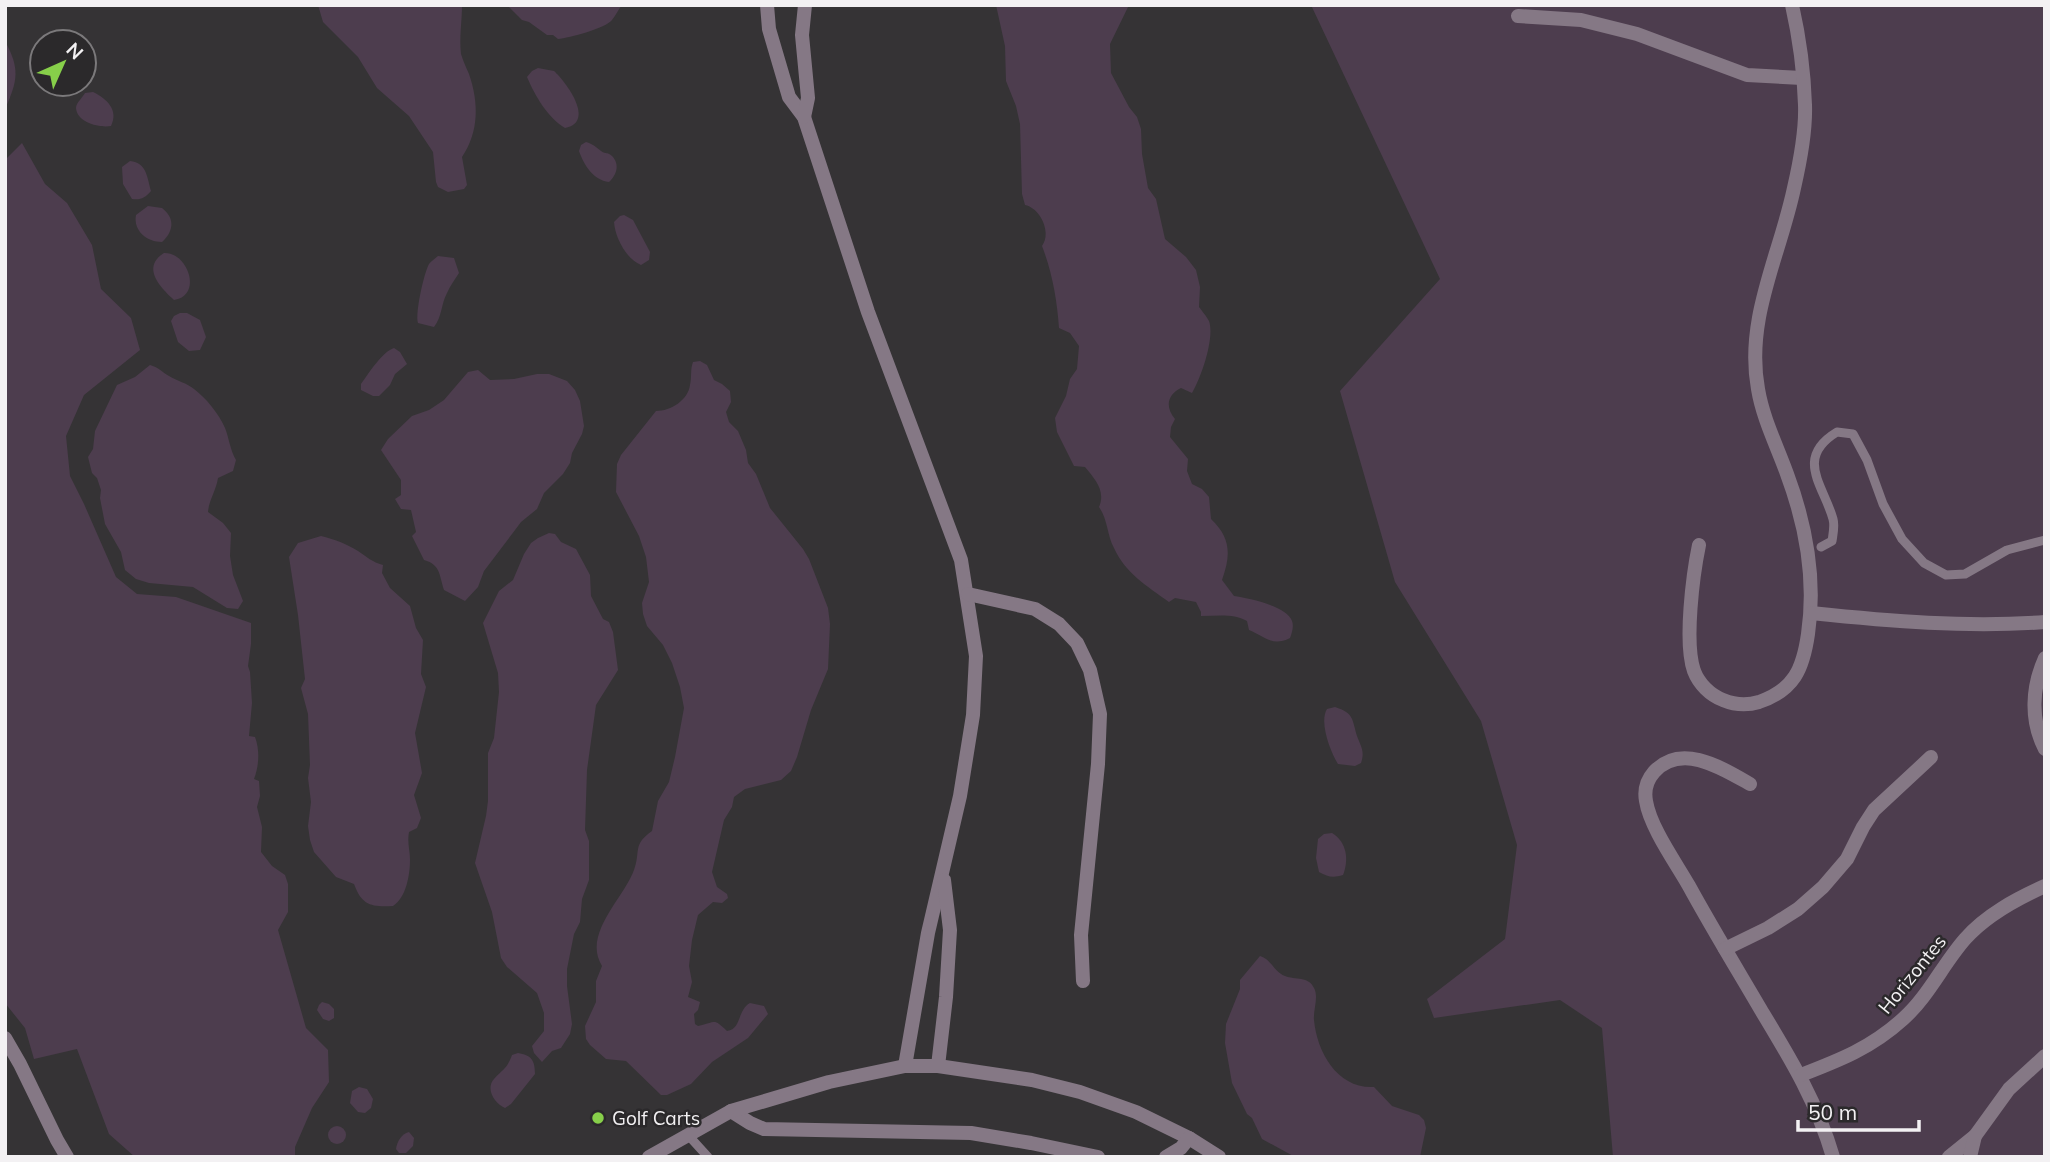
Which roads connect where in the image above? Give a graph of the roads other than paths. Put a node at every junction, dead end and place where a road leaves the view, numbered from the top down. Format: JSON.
{"nodes":[{"id":1,"x":767,"y":5,"type":"edge"},
{"id":2,"x":805,"y":5,"type":"edge"},
{"id":3,"x":1792,"y":5,"type":"edge"},
{"id":4,"x":1518,"y":16,"type":"dead end"},
{"id":5,"x":1802,"y":78,"type":"junction"},
{"id":6,"x":804,"y":117,"type":"junction"},
{"id":7,"x":2045,"y":540,"type":"edge"},
{"id":8,"x":1699,"y":545,"type":"dead end"},
{"id":9,"x":1821,"y":547,"type":"dead end"},
{"id":10,"x":968,"y":594,"type":"junction"},
{"id":11,"x":1811,"y":613,"type":"junction"},
{"id":12,"x":2045,"y":622,"type":"edge"},
{"id":13,"x":2045,"y":657,"type":"edge"},
{"id":14,"x":2045,"y":749,"type":"edge"},
{"id":15,"x":1931,"y":757,"type":"dead end"},
{"id":16,"x":1749,"y":784,"type":"dead end"},
{"id":17,"x":943,"y":870,"type":"junction"},
{"id":18,"x":2045,"y":886,"type":"edge"},
{"id":19,"x":1725,"y":949,"type":"junction"},
{"id":20,"x":1083,"y":981,"type":"dead end"},
{"id":21,"x":5,"y":1038,"type":"edge"},
{"id":22,"x":2045,"y":1056,"type":"edge"},
{"id":23,"x":905,"y":1066,"type":"junction"},
{"id":24,"x":938,"y":1066,"type":"junction"},
{"id":25,"x":1801,"y":1075,"type":"junction"},
{"id":26,"x":731,"y":1111,"type":"junction"},
{"id":27,"x":688,"y":1135,"type":"junction"},
{"id":28,"x":1975,"y":1136,"type":"junction"},
{"id":29,"x":1189,"y":1138,"type":"junction"},
{"id":30,"x":657,"y":1155,"type":"edge"},
{"id":31,"x":706,"y":1156,"type":"edge"},
{"id":32,"x":67,"y":1157,"type":"edge"},
{"id":33,"x":1098,"y":1157,"type":"edge"},
{"id":34,"x":1166,"y":1157,"type":"edge"},
{"id":35,"x":1219,"y":1157,"type":"edge"},
{"id":36,"x":1833,"y":1157,"type":"edge"},
{"id":37,"x":1949,"y":1157,"type":"edge"},
{"id":38,"x":1970,"y":1157,"type":"edge"}],
"edges":[{"from":1,"to":6,"type":"street"},
{"from":2,"to":6,"type":"street"},
{"from":3,"to":5,"type":"street"},
{"from":4,"to":5,"type":"street"},
{"from":5,"to":11,"type":"street"},
{"from":6,"to":10,"type":"street"},
{"from":7,"to":9,"type":"lane"},
{"from":8,"to":11,"type":"street"},
{"from":10,"to":17,"type":"street"},
{"from":10,"to":20,"type":"street"},
{"from":11,"to":12,"type":"street"},
{"from":13,"to":14,"type":"street"},
{"from":15,"to":19,"type":"street"},
{"from":16,"to":19,"type":"street"},
{"from":17,"to":23,"type":"street"},
{"from":17,"to":24,"type":"street"},
{"from":18,"to":25,"type":"street","name":"Horizontes"},
{"from":19,"to":25,"type":"street"},
{"from":21,"to":32,"type":"street"},
{"from":22,"to":28,"type":"street"},
{"from":23,"to":24,"type":"street"},
{"from":23,"to":26,"type":"street"},
{"from":24,"to":29,"type":"street"},
{"from":25,"to":36,"type":"street"},
{"from":26,"to":27,"type":"street"},
{"from":26,"to":33,"type":"street"},
{"from":27,"to":30,"type":"street"},
{"from":27,"to":31,"type":"lane"},
{"from":28,"to":37,"type":"street"},
{"from":28,"to":38,"type":"street"},
{"from":29,"to":34,"type":"street"},
{"from":29,"to":35,"type":"street"}]}
